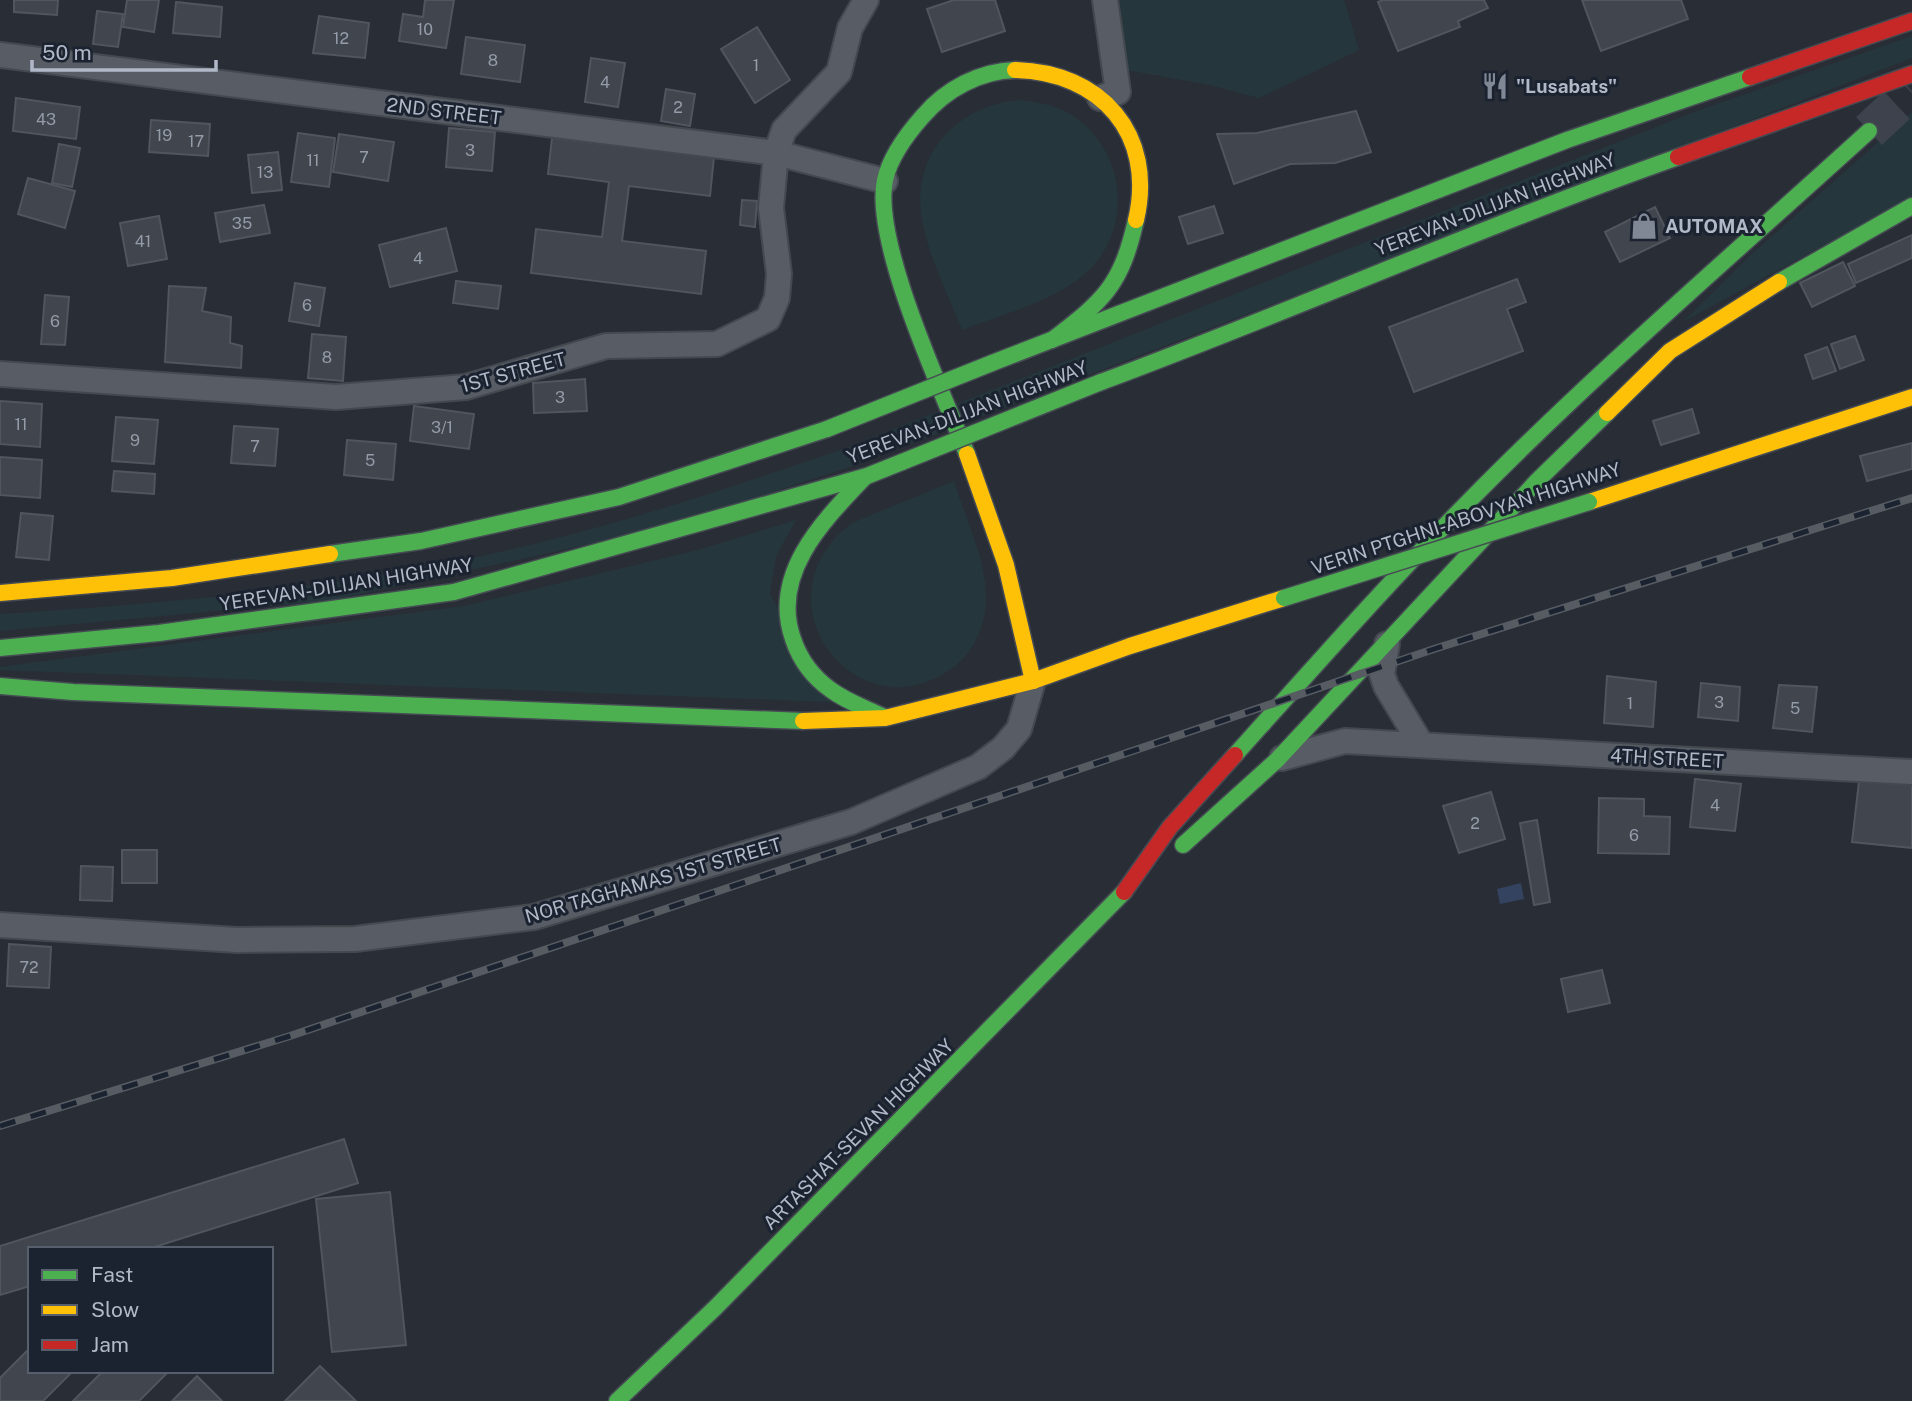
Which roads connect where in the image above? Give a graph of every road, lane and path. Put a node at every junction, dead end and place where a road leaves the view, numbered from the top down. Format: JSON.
{"nodes":[{"id":1,"x":866,"y":0,"type":"edge"},
{"id":2,"x":1105,"y":0,"type":"edge"},
{"id":3,"x":1912,"y":21,"type":"edge"},
{"id":4,"x":0,"y":55,"type":"edge"},
{"id":5,"x":1912,"y":74,"type":"edge"},
{"id":6,"x":1100,"y":97,"type":"junction"},
{"id":7,"x":1869,"y":131,"type":"tunnel mouth"},
{"id":8,"x":776,"y":153,"type":"junction"},
{"id":9,"x":885,"y":181,"type":"junction"},
{"id":10,"x":1912,"y":206,"type":"edge"},
{"id":11,"x":1052,"y":340,"type":"junction"},
{"id":12,"x":0,"y":374,"type":"edge"},
{"id":13,"x":1912,"y":397,"type":"edge"},
{"id":14,"x":867,"y":476,"type":"junction"},
{"id":15,"x":0,"y":593,"type":"edge"},
{"id":16,"x":1387,"y":643,"type":"junction"},
{"id":17,"x":0,"y":648,"type":"edge"},
{"id":18,"x":1033,"y":681,"type":"junction"},
{"id":19,"x":0,"y":685,"type":"edge"},
{"id":20,"x":886,"y":718,"type":"junction"},
{"id":21,"x":1421,"y":744,"type":"junction"},
{"id":22,"x":1277,"y":760,"type":"junction"},
{"id":23,"x":1912,"y":772,"type":"edge"},
{"id":24,"x":1124,"y":892,"type":"junction"},
{"id":25,"x":0,"y":925,"type":"edge"},
{"id":26,"x":617,"y":1401,"type":"edge"}],
"edges":[{"from":1,"to":8,"type":"street"},
{"from":2,"to":6,"type":"street"},
{"from":3,"to":11,"type":"main road","name":"YEREVAN-DILIJAN HIGHWAY"},
{"from":4,"to":8,"type":"street","name":"2ND STREET"},
{"from":5,"to":14,"type":"main road","name":"YEREVAN-DILIJAN HIGHWAY","bridge":true},
{"from":6,"to":9,"type":"main road"},
{"from":6,"to":11,"type":"main road"},
{"from":7,"to":24,"type":"main road"},
{"from":8,"to":9,"type":"street","name":"2ND STREET"},
{"from":8,"to":12,"type":"street","name":"1ST STREET"},
{"from":9,"to":18,"type":"main road"},
{"from":10,"to":16,"type":"main road"},
{"from":11,"to":15,"type":"main road","name":"YEREVAN-DILIJAN HIGHWAY","bridge":true},
{"from":13,"to":18,"type":"main road","name":"VERIN PTGHNI-ABOVYAN HIGHWAY","bridge":true},
{"from":14,"to":17,"type":"main road","name":"YEREVAN-DILIJAN HIGHWAY"},
{"from":14,"to":20,"type":"main road"},
{"from":16,"to":21,"type":"street"},
{"from":16,"to":22,"type":"main road"},
{"from":18,"to":20,"type":"main road","name":"VERIN PTGHNI-ABOVYAN HIGHWAY"},
{"from":18,"to":25,"type":"street","name":"NOR TAGHAMAS 1ST STREET"},
{"from":19,"to":20,"type":"main road","name":"VERIN PTGHNI-ABOVYAN HIGHWAY"},
{"from":21,"to":22,"type":"street","name":"4TH STREET"},
{"from":21,"to":23,"type":"street","name":"4TH STREET"},
{"from":22,"to":24,"type":"main road"},
{"from":24,"to":26,"type":"main road","name":"ARTASHAT-SEVAN HIGHWAY"}]}
